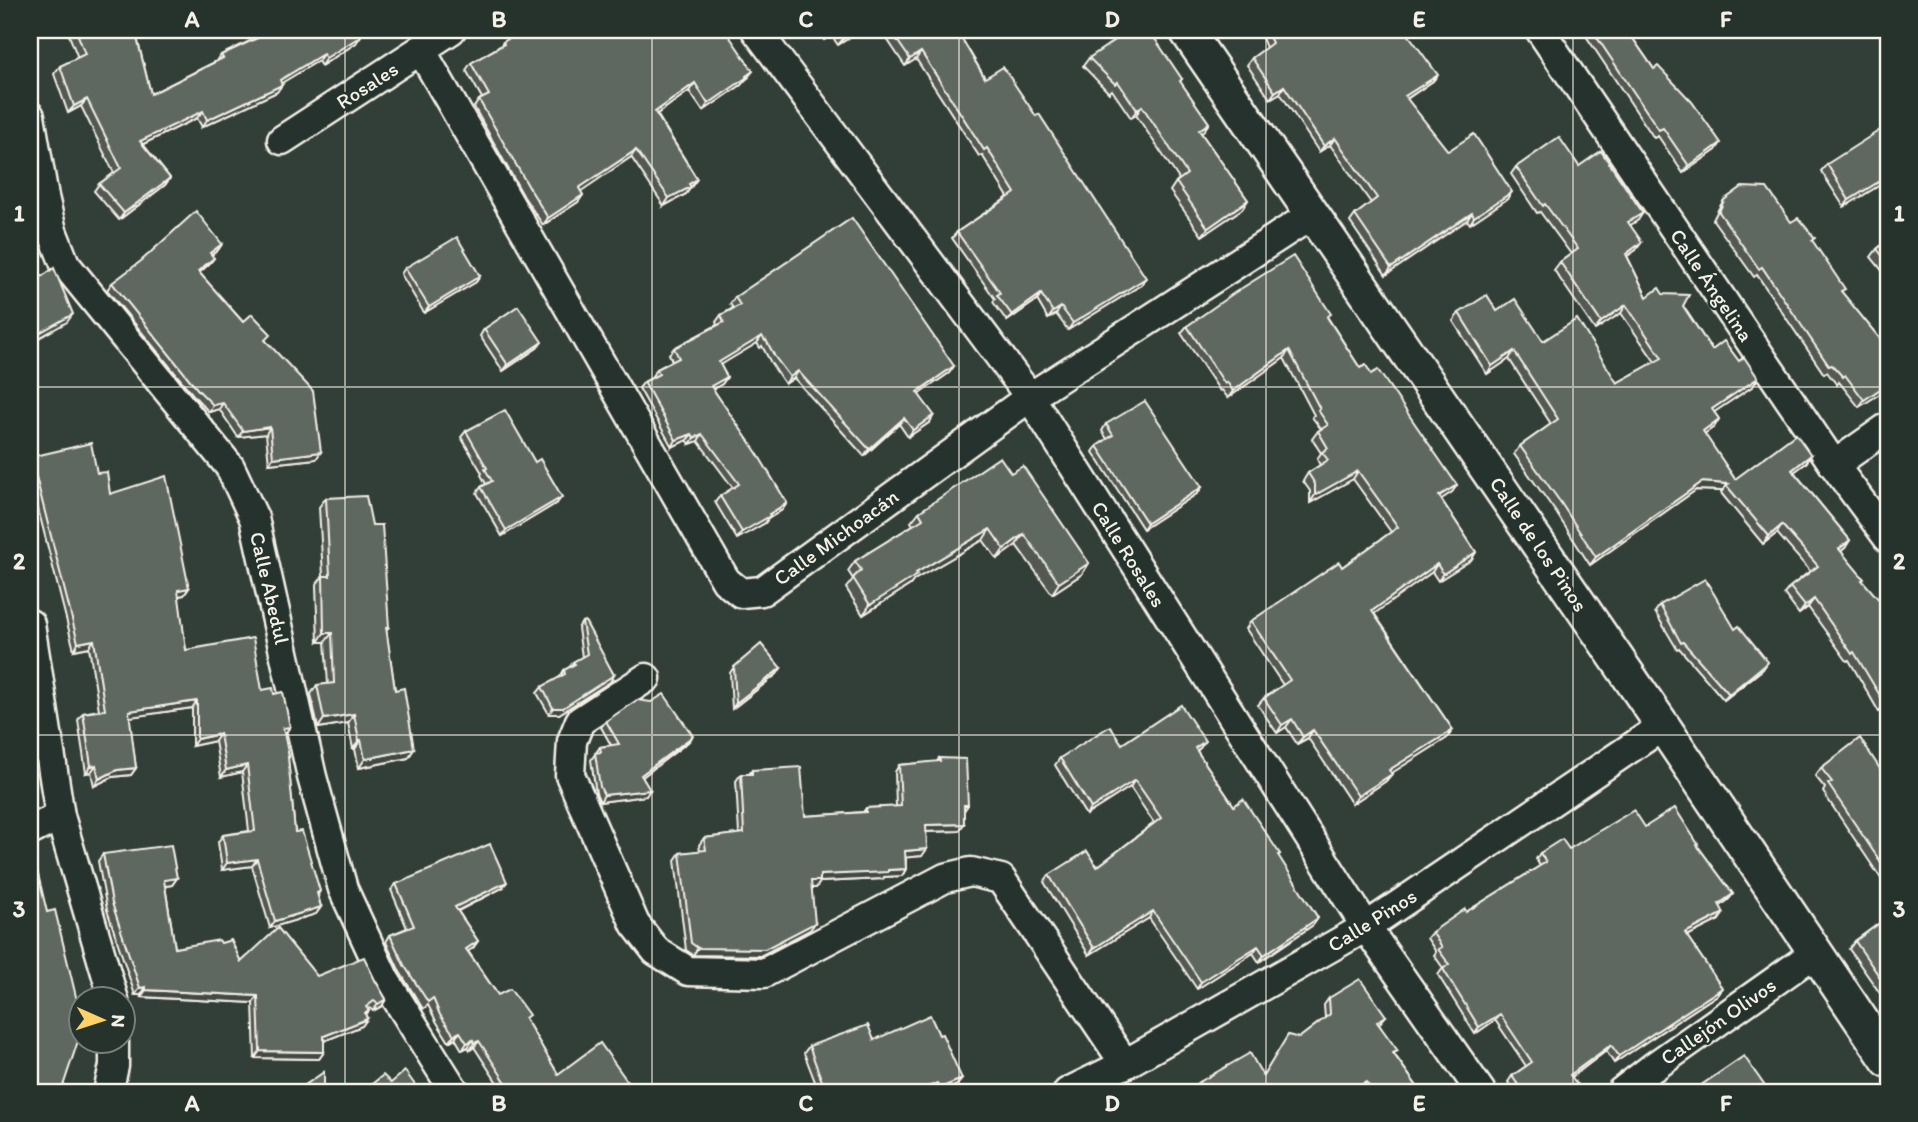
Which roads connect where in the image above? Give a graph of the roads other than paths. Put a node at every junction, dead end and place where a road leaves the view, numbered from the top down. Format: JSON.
{"nodes":[{"id":1,"x":451,"y":30,"type":"edge"},
{"id":2,"x":756,"y":30,"type":"edge"},
{"id":3,"x":1186,"y":30,"type":"edge"},
{"id":4,"x":1540,"y":30,"type":"edge"},
{"id":5,"x":422,"y":50,"type":"junction"},
{"id":6,"x":30,"y":116,"type":"edge"},
{"id":7,"x":282,"y":140,"type":"dead end"},
{"id":8,"x":1313,"y":214,"type":"junction"},
{"id":9,"x":1030,"y":397,"type":"junction"},
{"id":10,"x":1888,"y":427,"type":"edge"},
{"id":11,"x":1834,"y":465,"type":"junction"},
{"id":12,"x":1888,"y":538,"type":"edge"},
{"id":13,"x":30,"y":624,"type":"edge"},
{"id":14,"x":646,"y":678,"type":"dead end"},
{"id":15,"x":1663,"y":726,"type":"junction"},
{"id":16,"x":60,"y":816,"type":"junction"},
{"id":17,"x":30,"y":831,"type":"edge"},
{"id":18,"x":1366,"y":927,"type":"junction"},
{"id":19,"x":1816,"y":952,"type":"junction"},
{"id":20,"x":110,"y":986,"type":"edge"},
{"id":21,"x":1886,"y":1050,"type":"edge"},
{"id":22,"x":114,"y":1056,"type":"edge"},
{"id":23,"x":1125,"y":1064,"type":"junction"},
{"id":24,"x":108,"y":1092,"type":"edge"},
{"id":25,"x":455,"y":1092,"type":"edge"},
{"id":26,"x":1068,"y":1092,"type":"edge"},
{"id":27,"x":1481,"y":1092,"type":"edge"},
{"id":28,"x":1621,"y":1092,"type":"edge"}],
"edges":[{"from":1,"to":5,"type":"street","name":"Rosales"},
{"from":2,"to":9,"type":"street","name":"Calle Rosales"},
{"from":3,"to":8,"type":"street","name":"Calle de los Pinos"},
{"from":4,"to":11,"type":"street","name":"Calle Ángelina"},
{"from":5,"to":7,"type":"street","name":"Rosales"},
{"from":5,"to":9,"type":"street","name":"Calle Michoacán"},
{"from":6,"to":25,"type":"street","name":"Calle Abedul"},
{"from":8,"to":9,"type":"street","name":"Calle Michoacán"},
{"from":8,"to":15,"type":"street","name":"Calle de los Pinos"},
{"from":9,"to":18,"type":"street","name":"Calle Rosales"},
{"from":10,"to":11,"type":"street"},
{"from":11,"to":12,"type":"street","name":"Calle Ángelina"},
{"from":13,"to":16,"type":"street"},
{"from":14,"to":23,"type":"street"},
{"from":15,"to":18,"type":"street","name":"Calle Pinos"},
{"from":15,"to":19,"type":"street","name":"Calle de los Pinos"},
{"from":16,"to":17,"type":"street"},
{"from":16,"to":20,"type":"street"},
{"from":18,"to":23,"type":"street","name":"Calle Pinos"},
{"from":18,"to":27,"type":"street","name":"Calle Rosales"},
{"from":19,"to":21,"type":"street","name":"Calle de los Pinos"},
{"from":19,"to":28,"type":"street","name":"Callejón Olivos"},
{"from":22,"to":24,"type":"street"},
{"from":23,"to":26,"type":"street","name":"Calle Pinos"}]}
